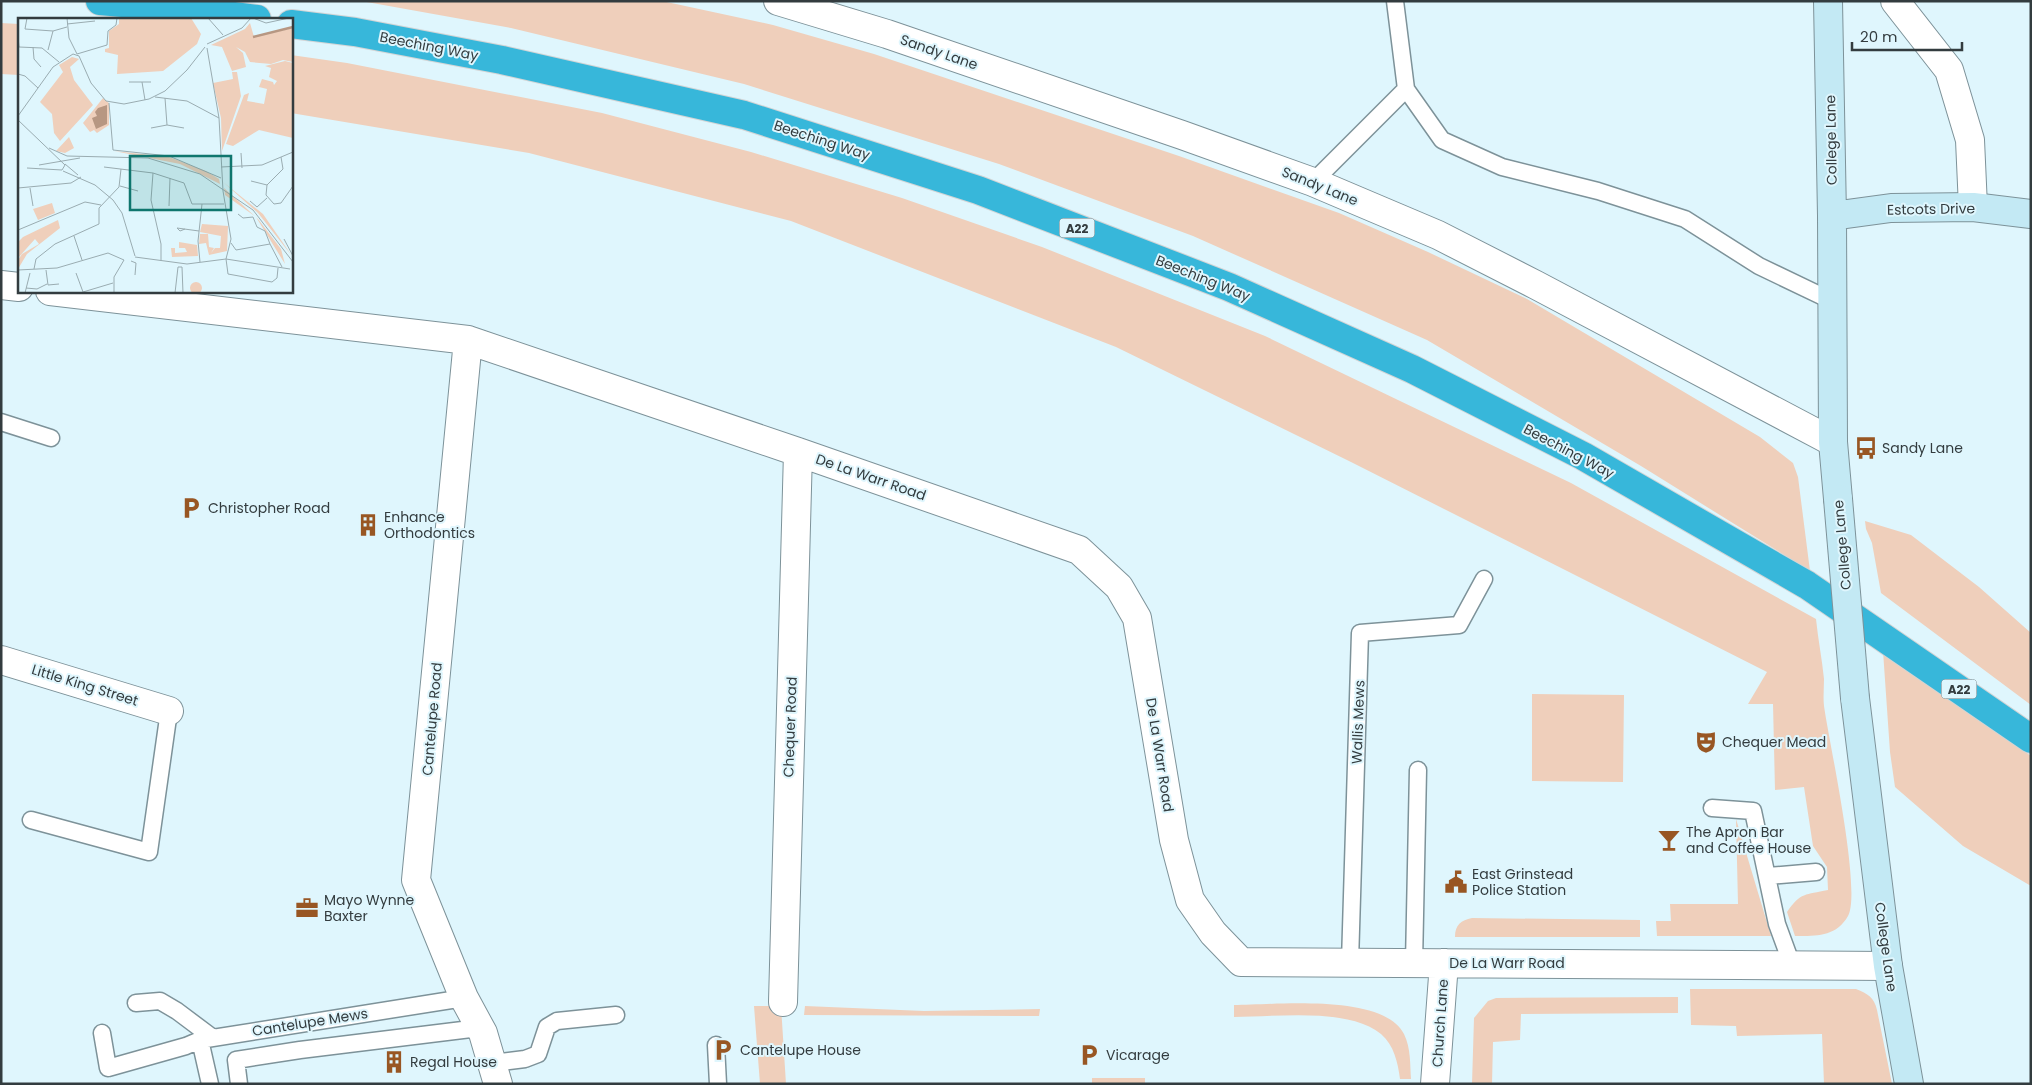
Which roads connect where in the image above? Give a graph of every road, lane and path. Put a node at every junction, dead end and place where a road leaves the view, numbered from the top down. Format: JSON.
{"nodes":[{"id":1,"x":100,"y":1,"type":"edge"},
{"id":2,"x":778,"y":1,"type":"edge"},
{"id":3,"x":1395,"y":1,"type":"edge"},
{"id":4,"x":1828,"y":1,"type":"edge"},
{"id":5,"x":1895,"y":1,"type":"edge"},
{"id":6,"x":249,"y":18,"type":"edge"},
{"id":7,"x":292,"y":24,"type":"edge"},
{"id":8,"x":1406,"y":89,"type":"junction"},
{"id":9,"x":1313,"y":182,"type":"junction"},
{"id":10,"x":1973,"y":207,"type":"junction"},
{"id":11,"x":2031,"y":214,"type":"edge"},
{"id":12,"x":1832,"y":216,"type":"junction"},
{"id":13,"x":1,"y":285,"type":"edge"},
{"id":14,"x":18,"y":287,"type":"edge"},
{"id":15,"x":59,"y":292,"type":"edge"},
{"id":16,"x":1832,"y":301,"type":"junction"},
{"id":17,"x":468,"y":340,"type":"junction"},
{"id":18,"x":1,"y":422,"type":"edge"},
{"id":19,"x":51,"y":438,"type":"dead end"},
{"id":20,"x":1833,"y":442,"type":"junction"},
{"id":21,"x":798,"y":452,"type":"junction"},
{"id":22,"x":1484,"y":579,"type":"dead end"},
{"id":23,"x":1,"y":660,"type":"edge"},
{"id":24,"x":169,"y":710,"type":"joint"},
{"id":25,"x":2031,"y":738,"type":"edge"},
{"id":26,"x":1418,"y":770,"type":"dead end"},
{"id":27,"x":1712,"y":808,"type":"dead end"},
{"id":28,"x":31,"y":820,"type":"dead end"},
{"id":29,"x":1816,"y":872,"type":"dead end"},
{"id":30,"x":1768,"y":876,"type":"junction"},
{"id":31,"x":1350,"y":962,"type":"junction"},
{"id":32,"x":1414,"y":963,"type":"junction"},
{"id":33,"x":1444,"y":963,"type":"junction"},
{"id":34,"x":1792,"y":965,"type":"junction"},
{"id":35,"x":1888,"y":966,"type":"junction"},
{"id":36,"x":464,"y":998,"type":"junction"},
{"id":37,"x":783,"y":1002,"type":"dead end"},
{"id":38,"x":136,"y":1003,"type":"dead end"},
{"id":39,"x":616,"y":1015,"type":"dead end"},
{"id":40,"x":480,"y":1028,"type":"junction"},
{"id":41,"x":102,"y":1033,"type":"dead end"},
{"id":42,"x":206,"y":1039,"type":"junction"},
{"id":43,"x":716,"y":1045,"type":"dead end"},
{"id":44,"x":495,"y":1073,"type":"edge"},
{"id":45,"x":210,"y":1084,"type":"edge"},
{"id":46,"x":239,"y":1084,"type":"edge"},
{"id":47,"x":718,"y":1084,"type":"edge"},
{"id":48,"x":1435,"y":1084,"type":"edge"},
{"id":49,"x":1909,"y":1084,"type":"edge"}],
"edges":[{"from":1,"to":6,"type":"highway"},
{"from":2,"to":9,"type":"street","name":"Sandy Lane"},
{"from":3,"to":8,"type":"lane"},
{"from":4,"to":12,"type":"main road","name":"College Lane"},
{"from":5,"to":10,"type":"street"},
{"from":7,"to":25,"type":"highway","name":"Beeching Way","number":"A22"},
{"from":8,"to":9,"type":"lane"},
{"from":8,"to":16,"type":"lane"},
{"from":9,"to":20,"type":"street","name":"Sandy Lane"},
{"from":10,"to":11,"type":"main road","name":"Estcots Drive"},
{"from":10,"to":12,"type":"main road","name":"Estcots Drive"},
{"from":12,"to":16,"type":"main road","name":"College Lane"},
{"from":13,"to":14,"type":"street"},
{"from":15,"to":17,"type":"street"},
{"from":16,"to":20,"type":"main road","name":"College Lane"},
{"from":17,"to":21,"type":"street","name":"De La Warr Road"},
{"from":17,"to":36,"type":"street","name":"Cantelupe Road"},
{"from":18,"to":19,"type":"lane"},
{"from":20,"to":35,"type":"main road","name":"College Lane","bridge":true},
{"from":21,"to":31,"type":"street","name":"De La Warr Road"},
{"from":21,"to":37,"type":"street","name":"Chequer Road"},
{"from":22,"to":31,"type":"lane","name":"Wallis Mews"},
{"from":23,"to":24,"type":"street","name":"Little King Street"},
{"from":24,"to":28,"type":"lane"},
{"from":26,"to":32,"type":"lane"},
{"from":27,"to":30,"type":"lane"},
{"from":29,"to":30,"type":"lane"},
{"from":30,"to":34,"type":"lane"},
{"from":31,"to":32,"type":"street","name":"De La Warr Road"},
{"from":32,"to":33,"type":"street","name":"De La Warr Road"},
{"from":33,"to":34,"type":"street","name":"De La Warr Road"},
{"from":33,"to":48,"type":"street","name":"Church Lane"},
{"from":34,"to":35,"type":"street","name":"De La Warr Road"},
{"from":35,"to":49,"type":"main road","name":"College Lane"},
{"from":36,"to":40,"type":"street","name":"Cantelupe Road"},
{"from":36,"to":42,"type":"lane","name":"Cantelupe Mews"},
{"from":38,"to":42,"type":"lane"},
{"from":39,"to":44,"type":"lane"},
{"from":40,"to":44,"type":"street","name":"Cantelupe Road"},
{"from":40,"to":46,"type":"lane"},
{"from":41,"to":42,"type":"lane","name":"Cantelupe Mews"},
{"from":42,"to":45,"type":"lane"},
{"from":43,"to":47,"type":"lane"}]}
